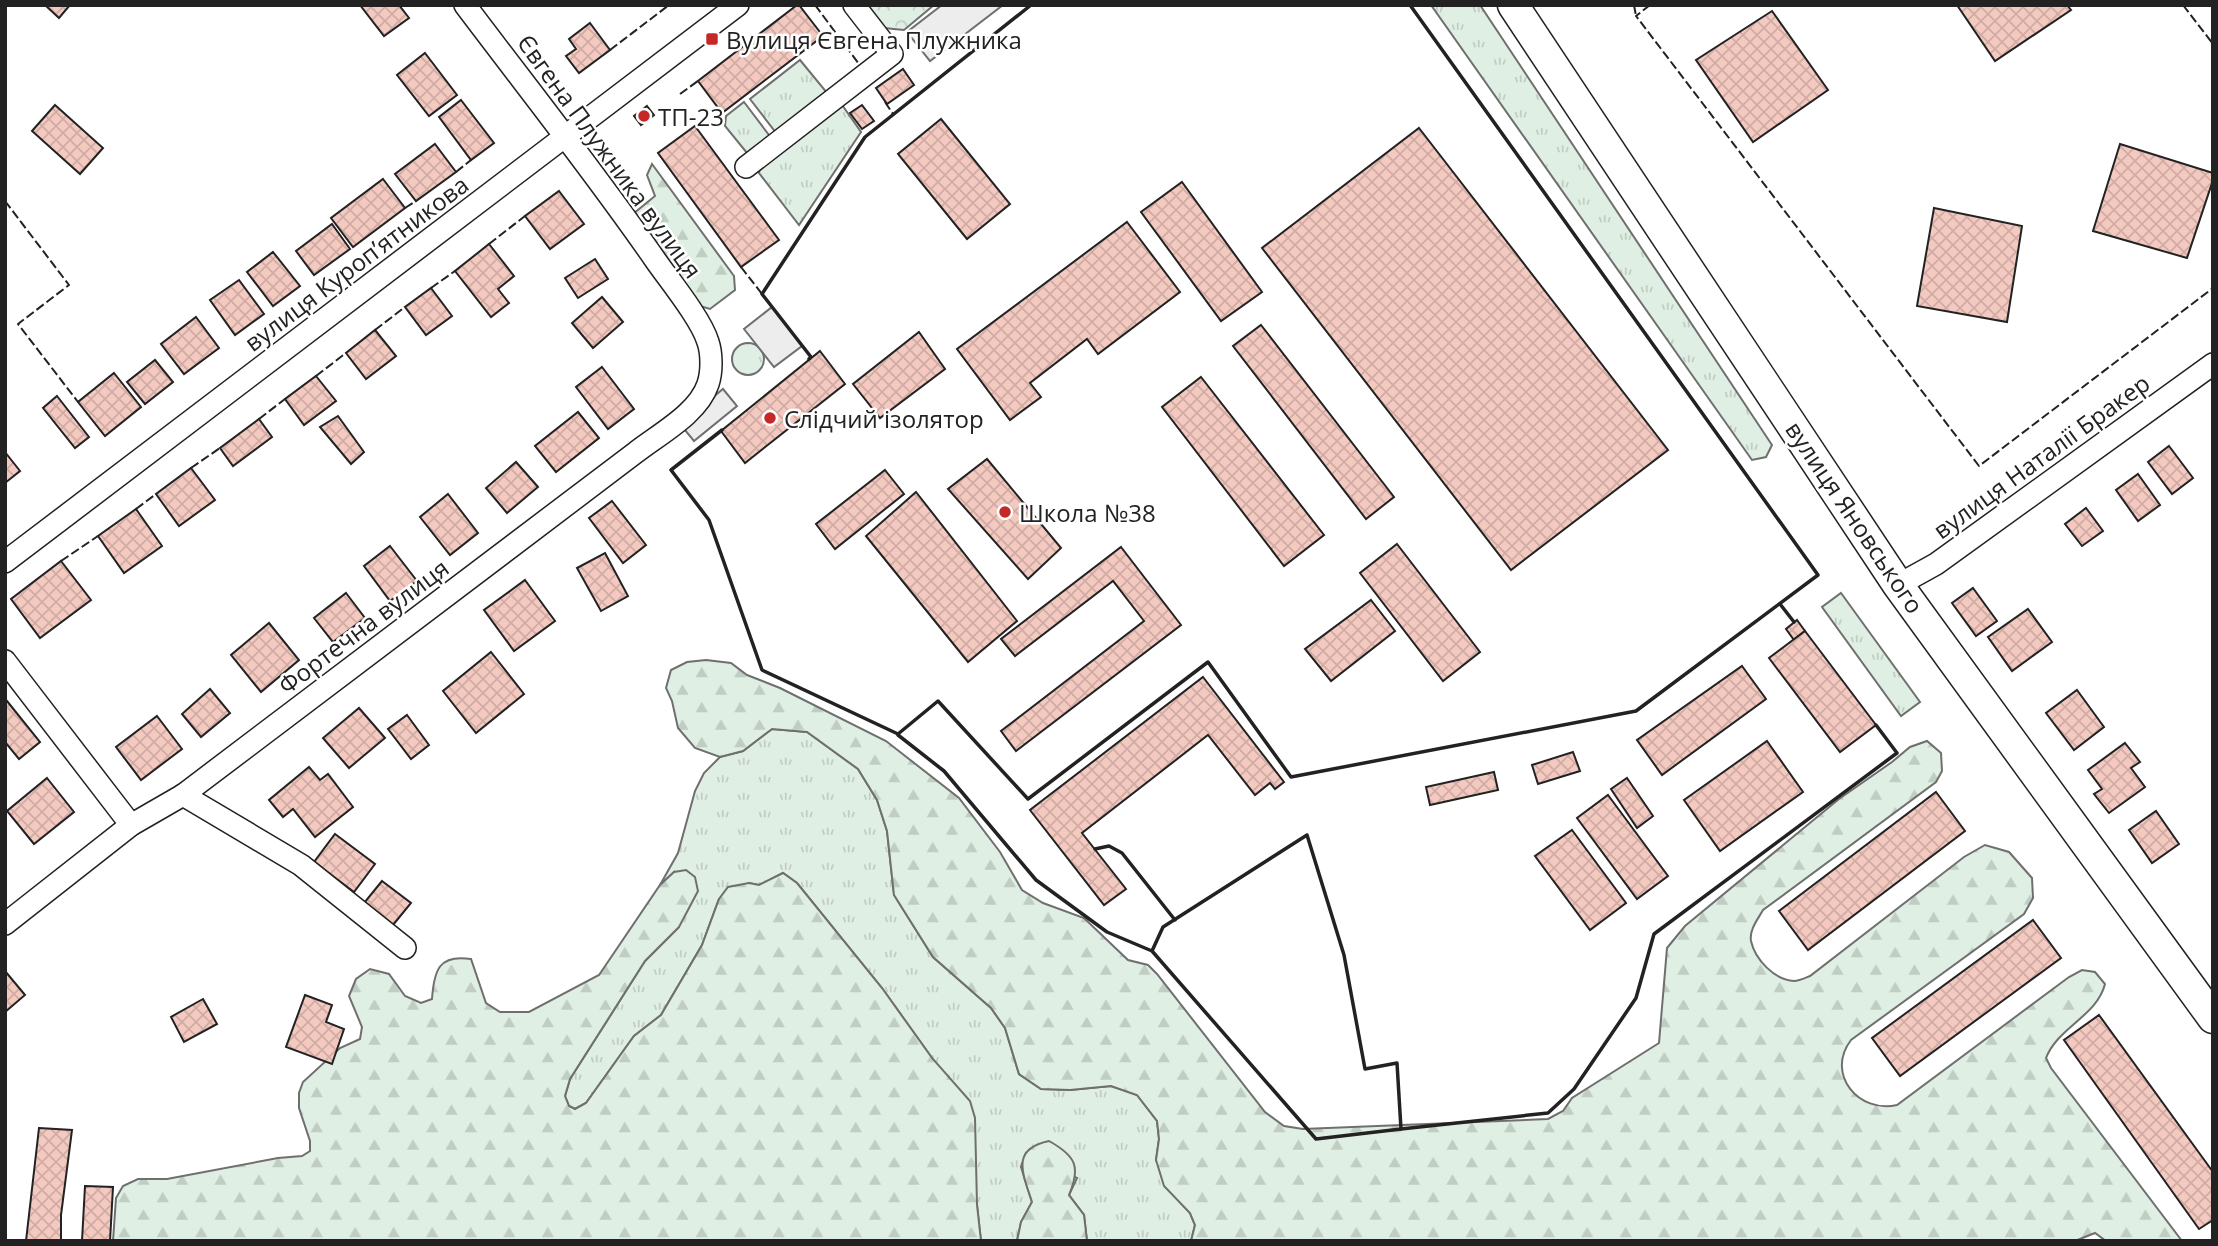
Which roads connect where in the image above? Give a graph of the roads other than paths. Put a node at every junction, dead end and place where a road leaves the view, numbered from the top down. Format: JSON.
{"nodes":[{"id":1,"x":465,"y":5,"type":"edge"},
{"id":2,"x":738,"y":5,"type":"edge"},
{"id":3,"x":853,"y":5,"type":"edge"},
{"id":4,"x":1513,"y":5,"type":"edge"},
{"id":5,"x":565,"y":138,"type":"junction"},
{"id":6,"x":746,"y":167,"type":"dead end"},
{"id":7,"x":708,"y":341,"type":"joint"},
{"id":8,"x":2213,"y":364,"type":"edge"},
{"id":9,"x":5,"y":562,"type":"edge"},
{"id":10,"x":1898,"y":585,"type":"junction"},
{"id":11,"x":5,"y":661,"type":"edge"},
{"id":12,"x":183,"y":795,"type":"junction"},
{"id":13,"x":131,"y":825,"type":"junction"},
{"id":14,"x":5,"y":924,"type":"edge"},
{"id":15,"x":405,"y":947,"type":"dead end"},
{"id":16,"x":2213,"y":1018,"type":"edge"}],
"edges":[{"from":1,"to":5,"type":"street","name":"Євгена Плужника вулиця"},
{"from":2,"to":5,"type":"street","name":"вулиця Куропʼятникова"},
{"from":3,"to":6,"type":"street"},
{"from":4,"to":10,"type":"main road","name":"вулиця Яновського"},
{"from":5,"to":7,"type":"street","name":"Євгена Плужника вулиця"},
{"from":5,"to":9,"type":"street","name":"вулиця Куропʼятникова"},
{"from":7,"to":12,"type":"street","name":"Фортечна вулиця"},
{"from":8,"to":10,"type":"street","name":"вулиця Наталії Бракер"},
{"from":10,"to":16,"type":"main road","name":"вулиця Яновського"},
{"from":11,"to":13,"type":"street"},
{"from":12,"to":13,"type":"street","name":"Фортечна вулиця"},
{"from":12,"to":15,"type":"street"},
{"from":13,"to":14,"type":"street","name":"Фортечна вулиця"}]}
